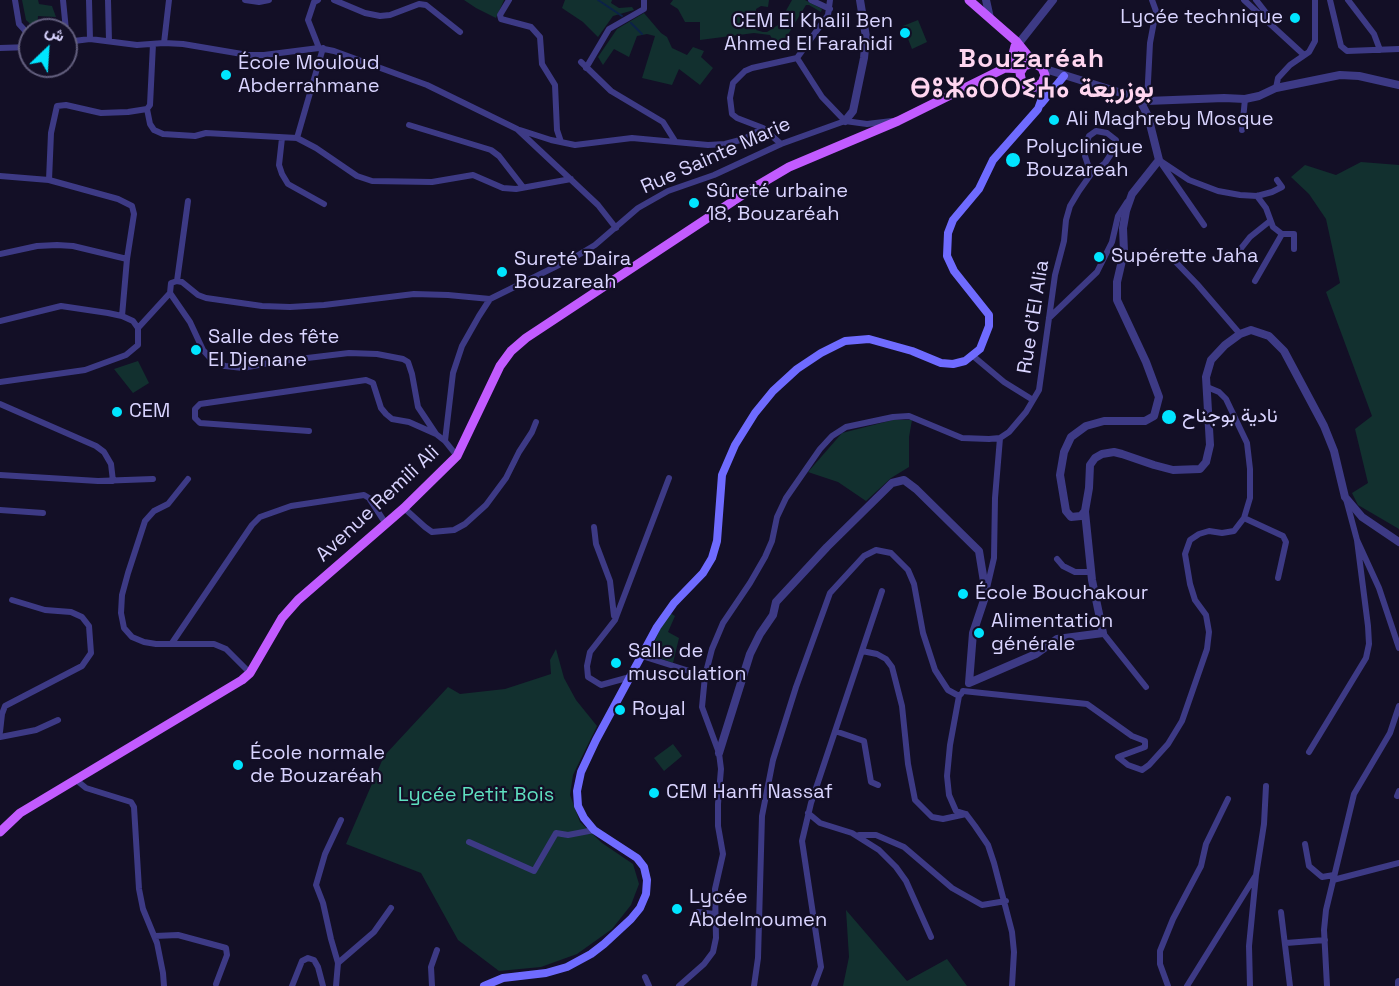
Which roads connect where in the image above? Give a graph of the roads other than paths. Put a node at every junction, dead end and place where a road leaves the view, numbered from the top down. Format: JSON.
{"nodes":[{"id":1,"x":15,"y":0,"type":"edge"},
{"id":2,"x":63,"y":0,"type":"edge"},
{"id":3,"x":89,"y":0,"type":"edge"},
{"id":4,"x":108,"y":0,"type":"edge"},
{"id":5,"x":169,"y":0,"type":"edge"},
{"id":6,"x":245,"y":0,"type":"edge"},
{"id":7,"x":269,"y":0,"type":"edge"},
{"id":8,"x":318,"y":0,"type":"edge"},
{"id":9,"x":334,"y":0,"type":"edge"},
{"id":10,"x":509,"y":0,"type":"edge"},
{"id":11,"x":644,"y":0,"type":"edge"},
{"id":12,"x":811,"y":0,"type":"edge"},
{"id":13,"x":830,"y":0,"type":"edge"},
{"id":14,"x":860,"y":0,"type":"edge"},
{"id":15,"x":969,"y":0,"type":"edge"},
{"id":16,"x":986,"y":0,"type":"edge"},
{"id":17,"x":1053,"y":0,"type":"edge"},
{"id":18,"x":1152,"y":0,"type":"edge"},
{"id":19,"x":1245,"y":0,"type":"edge"},
{"id":20,"x":1315,"y":0,"type":"edge"},
{"id":21,"x":1330,"y":0,"type":"edge"},
{"id":22,"x":1348,"y":0,"type":"edge"},
{"id":23,"x":1253,"y":2,"type":"edge"},
{"id":24,"x":830,"y":9,"type":"junction"},
{"id":25,"x":18,"y":18,"type":"edge"},
{"id":26,"x":65,"y":18,"type":"edge"},
{"id":27,"x":990,"y":18,"type":"junction"},
{"id":28,"x":460,"y":32,"type":"dead end"},
{"id":29,"x":90,"y":39,"type":"junction"},
{"id":30,"x":78,"y":41,"type":"edge"},
{"id":31,"x":109,"y":41,"type":"junction"},
{"id":32,"x":164,"y":43,"type":"junction"},
{"id":33,"x":153,"y":44,"type":"junction"},
{"id":34,"x":1016,"y":45,"type":"junction"},
{"id":35,"x":18,"y":47,"type":"edge"},
{"id":36,"x":0,"y":48,"type":"edge"},
{"id":37,"x":321,"y":48,"type":"junction"},
{"id":38,"x":1399,"y":49,"type":"edge"},
{"id":39,"x":1380,"y":50,"type":"junction"},
{"id":40,"x":1304,"y":55,"type":"junction"},
{"id":41,"x":797,"y":58,"type":"junction"},
{"id":42,"x":1038,"y":66,"type":"junction"},
{"id":43,"x":1005,"y":68,"type":"junction"},
{"id":44,"x":1022,"y":71,"type":"junction"},
{"id":45,"x":1061,"y":75,"type":"junction"},
{"id":46,"x":1038,"y":84,"type":"junction"},
{"id":47,"x":1396,"y":84,"type":"edge"},
{"id":48,"x":1276,"y":88,"type":"junction"},
{"id":49,"x":1245,"y":99,"type":"junction"},
{"id":50,"x":1143,"y":100,"type":"junction"},
{"id":51,"x":1039,"y":107,"type":"junction"},
{"id":52,"x":147,"y":109,"type":"junction"},
{"id":53,"x":845,"y":121,"type":"junction"},
{"id":54,"x":898,"y":121,"type":"junction"},
{"id":55,"x":409,"y":126,"type":"dead end"},
{"id":56,"x":763,"y":128,"type":"junction"},
{"id":57,"x":517,"y":129,"type":"junction"},
{"id":58,"x":1242,"y":130,"type":"dead end"},
{"id":59,"x":282,"y":138,"type":"junction"},
{"id":60,"x":297,"y":138,"type":"junction"},
{"id":61,"x":675,"y":141,"type":"junction"},
{"id":62,"x":561,"y":142,"type":"junction"},
{"id":63,"x":781,"y":144,"type":"junction"},
{"id":64,"x":1159,"y":160,"type":"junction"},
{"id":65,"x":1091,"y":174,"type":"junction"},
{"id":66,"x":0,"y":176,"type":"edge"},
{"id":67,"x":571,"y":179,"type":"junction"},
{"id":68,"x":49,"y":180,"type":"junction"},
{"id":69,"x":1277,"y":180,"type":"dead end"},
{"id":70,"x":523,"y":187,"type":"junction"},
{"id":71,"x":1132,"y":194,"type":"junction"},
{"id":72,"x":1257,"y":196,"type":"junction"},
{"id":73,"x":188,"y":201,"type":"dead end"},
{"id":74,"x":324,"y":204,"type":"dead end"},
{"id":75,"x":1270,"y":221,"type":"junction"},
{"id":76,"x":1204,"y":225,"type":"dead end"},
{"id":77,"x":616,"y":228,"type":"junction"},
{"id":78,"x":1282,"y":234,"type":"junction"},
{"id":79,"x":1294,"y":249,"type":"dead end"},
{"id":80,"x":1167,"y":253,"type":"dead end"},
{"id":81,"x":0,"y":254,"type":"edge"},
{"id":82,"x":126,"y":259,"type":"junction"},
{"id":83,"x":1231,"y":261,"type":"dead end"},
{"id":84,"x":177,"y":281,"type":"junction"},
{"id":85,"x":1255,"y":281,"type":"dead end"},
{"id":86,"x":170,"y":293,"type":"junction"},
{"id":87,"x":490,"y":299,"type":"junction"},
{"id":88,"x":122,"y":316,"type":"junction"},
{"id":89,"x":1049,"y":318,"type":"junction"},
{"id":90,"x":0,"y":321,"type":"edge"},
{"id":91,"x":138,"y":328,"type":"junction"},
{"id":92,"x":1240,"y":334,"type":"junction"},
{"id":93,"x":973,"y":356,"type":"junction"},
{"id":94,"x":0,"y":382,"type":"edge"},
{"id":95,"x":1207,"y":387,"type":"junction"},
{"id":96,"x":1033,"y":400,"type":"junction"},
{"id":97,"x":0,"y":404,"type":"edge"},
{"id":98,"x":536,"y":422,"type":"dead end"},
{"id":99,"x":309,"y":432,"type":"dead end"},
{"id":100,"x":436,"y":434,"type":"junction"},
{"id":101,"x":1000,"y":438,"type":"junction"},
{"id":102,"x":445,"y":441,"type":"junction"},
{"id":103,"x":457,"y":456,"type":"junction"},
{"id":104,"x":0,"y":475,"type":"edge"},
{"id":105,"x":669,"y":478,"type":"dead end"},
{"id":106,"x":153,"y":479,"type":"dead end"},
{"id":107,"x":188,"y":479,"type":"dead end"},
{"id":108,"x":113,"y":481,"type":"junction"},
{"id":109,"x":1345,"y":497,"type":"junction"},
{"id":110,"x":404,"y":508,"type":"junction"},
{"id":111,"x":0,"y":510,"type":"edge"},
{"id":112,"x":1084,"y":511,"type":"junction"},
{"id":113,"x":43,"y":513,"type":"dead end"},
{"id":114,"x":1244,"y":518,"type":"junction"},
{"id":115,"x":386,"y":524,"type":"junction"},
{"id":116,"x":594,"y":527,"type":"dead end"},
{"id":117,"x":1358,"y":540,"type":"junction"},
{"id":118,"x":1399,"y":542,"type":"edge"},
{"id":119,"x":1057,"y":559,"type":"dead end"},
{"id":120,"x":1091,"y":572,"type":"junction"},
{"id":121,"x":1278,"y":578,"type":"dead end"},
{"id":122,"x":882,"y":591,"type":"dead end"},
{"id":123,"x":986,"y":594,"type":"junction"},
{"id":124,"x":12,"y":600,"type":"dead end"},
{"id":125,"x":615,"y":620,"type":"junction"},
{"id":126,"x":1103,"y":633,"type":"junction"},
{"id":127,"x":172,"y":643,"type":"junction"},
{"id":128,"x":1399,"y":648,"type":"edge"},
{"id":129,"x":862,"y":651,"type":"junction"},
{"id":130,"x":642,"y":656,"type":"junction"},
{"id":131,"x":250,"y":673,"type":"junction"},
{"id":132,"x":630,"y":676,"type":"junction"},
{"id":133,"x":705,"y":676,"type":"junction"},
{"id":134,"x":969,"y":683,"type":"junction"},
{"id":135,"x":1146,"y":687,"type":"dead end"},
{"id":136,"x":961,"y":694,"type":"junction"},
{"id":137,"x":1399,"y":706,"type":"edge"},
{"id":138,"x":58,"y":720,"type":"dead end"},
{"id":139,"x":835,"y":731,"type":"junction"},
{"id":140,"x":0,"y":732,"type":"edge"},
{"id":141,"x":0,"y":737,"type":"edge"},
{"id":142,"x":1309,"y":752,"type":"dead end"},
{"id":143,"x":719,"y":753,"type":"junction"},
{"id":144,"x":75,"y":779,"type":"junction"},
{"id":145,"x":878,"y":785,"type":"dead end"},
{"id":146,"x":1266,"y":786,"type":"dead end"},
{"id":147,"x":1228,"y":799,"type":"dead end"},
{"id":148,"x":808,"y":813,"type":"junction"},
{"id":149,"x":966,"y":814,"type":"junction"},
{"id":150,"x":341,"y":820,"type":"dead end"},
{"id":151,"x":0,"y":830,"type":"edge"},
{"id":152,"x":594,"y":830,"type":"junction"},
{"id":153,"x":856,"y":835,"type":"junction"},
{"id":154,"x":469,"y":842,"type":"dead end"},
{"id":155,"x":1305,"y":844,"type":"dead end"},
{"id":156,"x":1399,"y":863,"type":"edge"},
{"id":157,"x":1256,"y":875,"type":"junction"},
{"id":158,"x":1334,"y":878,"type":"junction"},
{"id":159,"x":1005,"y":901,"type":"junction"},
{"id":160,"x":392,"y":908,"type":"dead end"},
{"id":161,"x":698,"y":912,"type":"dead end"},
{"id":162,"x":1281,"y":912,"type":"dead end"},
{"id":163,"x":714,"y":914,"type":"junction"},
{"id":164,"x":155,"y":936,"type":"junction"},
{"id":165,"x":931,"y":937,"type":"dead end"},
{"id":166,"x":1325,"y":940,"type":"junction"},
{"id":167,"x":1286,"y":943,"type":"junction"},
{"id":168,"x":437,"y":950,"type":"dead end"},
{"id":169,"x":338,"y":963,"type":"junction"},
{"id":170,"x":645,"y":977,"type":"dead end"},
{"id":171,"x":216,"y":984,"type":"dead end"},
{"id":172,"x":164,"y":986,"type":"edge"},
{"id":173,"x":292,"y":986,"type":"edge"},
{"id":174,"x":323,"y":986,"type":"edge"},
{"id":175,"x":336,"y":986,"type":"edge"},
{"id":176,"x":432,"y":986,"type":"edge"},
{"id":177,"x":484,"y":986,"type":"edge"},
{"id":178,"x":649,"y":986,"type":"edge"},
{"id":179,"x":679,"y":986,"type":"edge"},
{"id":180,"x":754,"y":986,"type":"edge"},
{"id":181,"x":814,"y":986,"type":"edge"},
{"id":182,"x":1012,"y":986,"type":"edge"},
{"id":183,"x":1168,"y":986,"type":"edge"},
{"id":184,"x":1187,"y":986,"type":"edge"},
{"id":185,"x":1250,"y":986,"type":"edge"},
{"id":186,"x":1290,"y":986,"type":"edge"},
{"id":187,"x":1327,"y":986,"type":"edge"}],
"edges":[{"from":1,"to":25,"type":"street"},
{"from":2,"to":26,"type":"street"},
{"from":3,"to":29,"type":"street"},
{"from":4,"to":31,"type":"street"},
{"from":5,"to":32,"type":"street"},
{"from":6,"to":7,"type":"street"},
{"from":8,"to":37,"type":"street"},
{"from":9,"to":28,"type":"street"},
{"from":10,"to":62,"type":"street"},
{"from":11,"to":61,"type":"street"},
{"from":12,"to":24,"type":"street"},
{"from":13,"to":24,"type":"street"},
{"from":14,"to":53,"type":"street"},
{"from":15,"to":27,"type":"main road"},
{"from":16,"to":27,"type":"street"},
{"from":17,"to":34,"type":"street"},
{"from":18,"to":50,"type":"street"},
{"from":19,"to":23,"type":"street"},
{"from":20,"to":40,"type":"street"},
{"from":21,"to":39,"type":"street"},
{"from":22,"to":39,"type":"street"},
{"from":23,"to":40,"type":"street"},
{"from":24,"to":41,"type":"street"},
{"from":27,"to":34,"type":"main road"},
{"from":29,"to":30,"type":"street"},
{"from":29,"to":31,"type":"street"},
{"from":31,"to":33,"type":"street"},
{"from":32,"to":33,"type":"street"},
{"from":32,"to":37,"type":"street"},
{"from":33,"to":52,"type":"street"},
{"from":34,"to":42,"type":"main road"},
{"from":34,"to":43,"type":"main road"},
{"from":34,"to":44,"type":"main road"},
{"from":35,"to":36,"type":"street"},
{"from":37,"to":57,"type":"street"},
{"from":37,"to":60,"type":"street"},
{"from":38,"to":39,"type":"street"},
{"from":40,"to":48,"type":"street"},
{"from":41,"to":53,"type":"street"},
{"from":41,"to":56,"type":"street"},
{"from":42,"to":44,"type":"main road"},
{"from":42,"to":45,"type":"street"},
{"from":42,"to":46,"type":"main road"},
{"from":43,"to":44,"type":"main road","name":"Avenue Remili Ali"},
{"from":43,"to":54,"type":"main road","name":"Avenue Remili Ali"},
{"from":44,"to":46,"type":"main road"},
{"from":45,"to":46,"type":"street"},
{"from":45,"to":50,"type":"street"},
{"from":45,"to":51,"type":"main road"},
{"from":46,"to":51,"type":"main road"},
{"from":47,"to":48,"type":"street"},
{"from":48,"to":49,"type":"street"},
{"from":49,"to":50,"type":"street"},
{"from":49,"to":58,"type":"street"},
{"from":50,"to":64,"type":"street"},
{"from":51,"to":93,"type":"main road"},
{"from":52,"to":59,"type":"street"},
{"from":52,"to":68,"type":"street"},
{"from":53,"to":54,"type":"street","name":"Rue Sainte Marie"},
{"from":53,"to":63,"type":"street","name":"Rue Sainte Marie"},
{"from":54,"to":103,"type":"main road","name":"Avenue Remili Ali"},
{"from":55,"to":70,"type":"street"},
{"from":56,"to":61,"type":"street"},
{"from":56,"to":63,"type":"street"},
{"from":57,"to":62,"type":"street"},
{"from":57,"to":67,"type":"street"},
{"from":59,"to":60,"type":"street"},
{"from":59,"to":74,"type":"street"},
{"from":60,"to":70,"type":"street"},
{"from":61,"to":62,"type":"street"},
{"from":63,"to":77,"type":"street","name":"Rue Sainte Marie"},
{"from":64,"to":71,"type":"street"},
{"from":64,"to":72,"type":"street"},
{"from":64,"to":76,"type":"street"},
{"from":65,"to":65,"type":"street","name":"Rue d'El Alia"},
{"from":65,"to":89,"type":"street","name":"Rue d'El Alia"},
{"from":66,"to":68,"type":"street"},
{"from":67,"to":70,"type":"street"},
{"from":67,"to":77,"type":"street"},
{"from":68,"to":82,"type":"street"},
{"from":69,"to":72,"type":"street"},
{"from":71,"to":89,"type":"street"},
{"from":71,"to":112,"type":"street"},
{"from":72,"to":75,"type":"street"},
{"from":73,"to":84,"type":"street"},
{"from":75,"to":78,"type":"street"},
{"from":75,"to":83,"type":"street"},
{"from":77,"to":87,"type":"street","name":"Rue Sainte Marie"},
{"from":78,"to":79,"type":"street"},
{"from":78,"to":85,"type":"street"},
{"from":80,"to":92,"type":"street"},
{"from":81,"to":82,"type":"street"},
{"from":82,"to":88,"type":"street"},
{"from":84,"to":86,"type":"street"},
{"from":84,"to":87,"type":"street"},
{"from":86,"to":91,"type":"street"},
{"from":86,"to":100,"type":"street"},
{"from":87,"to":102,"type":"street"},
{"from":88,"to":90,"type":"street"},
{"from":88,"to":91,"type":"street"},
{"from":89,"to":96,"type":"street","name":"Rue d'El Alia"},
{"from":91,"to":94,"type":"street"},
{"from":92,"to":95,"type":"street"},
{"from":92,"to":109,"type":"street"},
{"from":93,"to":96,"type":"street"},
{"from":93,"to":130,"type":"main road"},
{"from":95,"to":112,"type":"street"},
{"from":95,"to":114,"type":"street"},
{"from":96,"to":101,"type":"street","name":"Rue d'El Alia"},
{"from":97,"to":108,"type":"street"},
{"from":98,"to":110,"type":"street"},
{"from":99,"to":100,"type":"street"},
{"from":100,"to":102,"type":"street"},
{"from":101,"to":123,"type":"street"},
{"from":101,"to":133,"type":"street"},
{"from":102,"to":103,"type":"street"},
{"from":103,"to":110,"type":"main road","name":"Avenue Remili Ali"},
{"from":104,"to":108,"type":"street"},
{"from":105,"to":125,"type":"street"},
{"from":106,"to":108,"type":"street"},
{"from":107,"to":127,"type":"street"},
{"from":109,"to":117,"type":"street"},
{"from":109,"to":118,"type":"street"},
{"from":110,"to":115,"type":"main road","name":"Avenue Remili Ali"},
{"from":111,"to":113,"type":"street"},
{"from":112,"to":120,"type":"street"},
{"from":114,"to":121,"type":"street"},
{"from":114,"to":136,"type":"street"},
{"from":115,"to":127,"type":"street"},
{"from":115,"to":131,"type":"main road","name":"Avenue Remili Ali"},
{"from":116,"to":125,"type":"street"},
{"from":117,"to":128,"type":"street"},
{"from":117,"to":142,"type":"street"},
{"from":119,"to":120,"type":"street"},
{"from":120,"to":126,"type":"street"},
{"from":122,"to":129,"type":"street"},
{"from":123,"to":134,"type":"street"},
{"from":123,"to":143,"type":"street"},
{"from":124,"to":140,"type":"street"},
{"from":125,"to":132,"type":"street"},
{"from":126,"to":134,"type":"street"},
{"from":126,"to":135,"type":"street"},
{"from":127,"to":131,"type":"street"},
{"from":129,"to":139,"type":"street"},
{"from":129,"to":149,"type":"street"},
{"from":130,"to":132,"type":"main road"},
{"from":130,"to":133,"type":"street"},
{"from":131,"to":144,"type":"main road","name":"Avenue Remili Ali"},
{"from":132,"to":152,"type":"main road"},
{"from":133,"to":143,"type":"street"},
{"from":134,"to":136,"type":"street"},
{"from":136,"to":149,"type":"street"},
{"from":136,"to":180,"type":"street"},
{"from":137,"to":158,"type":"street"},
{"from":138,"to":141,"type":"street"},
{"from":139,"to":145,"type":"street"},
{"from":139,"to":148,"type":"street"},
{"from":143,"to":163,"type":"street"},
{"from":144,"to":151,"type":"main road","name":"Avenue Remili Ali"},
{"from":144,"to":164,"type":"street"},
{"from":146,"to":157,"type":"street"},
{"from":147,"to":183,"type":"street"},
{"from":148,"to":153,"type":"street"},
{"from":148,"to":181,"type":"street"},
{"from":149,"to":159,"type":"street"},
{"from":150,"to":169,"type":"street"},
{"from":152,"to":154,"type":"street"},
{"from":152,"to":177,"type":"main road"},
{"from":153,"to":159,"type":"street"},
{"from":153,"to":165,"type":"street"},
{"from":155,"to":158,"type":"street"},
{"from":156,"to":158,"type":"street"},
{"from":157,"to":184,"type":"street"},
{"from":157,"to":185,"type":"street"},
{"from":158,"to":166,"type":"street"},
{"from":159,"to":182,"type":"street"},
{"from":160,"to":169,"type":"street"},
{"from":161,"to":163,"type":"street"},
{"from":162,"to":167,"type":"street"},
{"from":163,"to":179,"type":"street"},
{"from":164,"to":171,"type":"street"},
{"from":164,"to":172,"type":"street"},
{"from":166,"to":167,"type":"street"},
{"from":166,"to":187,"type":"street"},
{"from":167,"to":186,"type":"street"},
{"from":168,"to":176,"type":"street"},
{"from":169,"to":175,"type":"street"},
{"from":170,"to":178,"type":"street"},
{"from":173,"to":174,"type":"street"}]}
